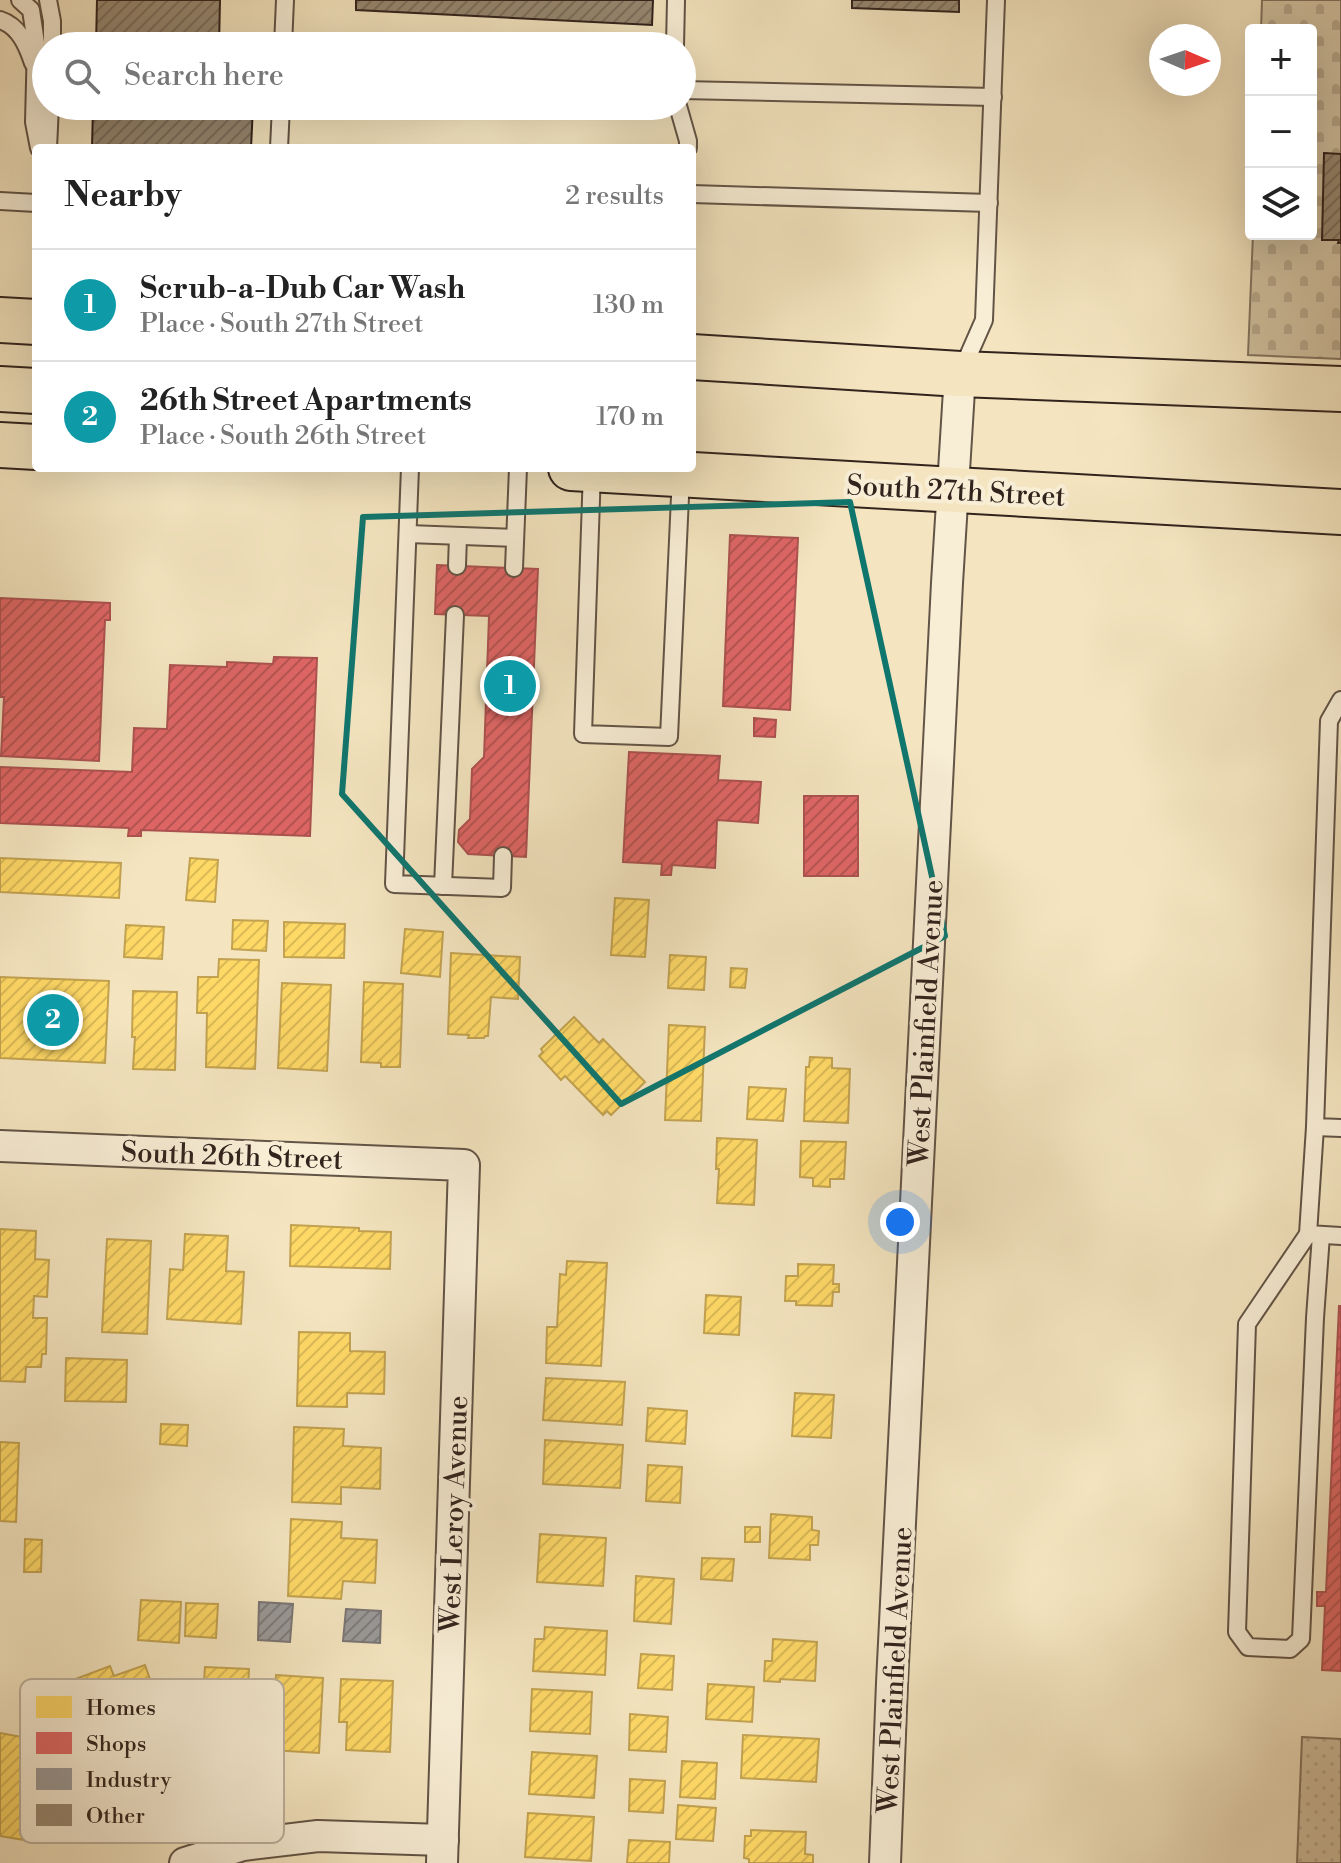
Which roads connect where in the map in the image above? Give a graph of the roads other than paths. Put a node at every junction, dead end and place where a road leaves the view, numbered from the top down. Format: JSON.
{"nodes":[{"id":1,"x":20,"y":0,"type":"edge"},
{"id":2,"x":48,"y":0,"type":"edge"},
{"id":3,"x":285,"y":0,"type":"edge"},
{"id":4,"x":676,"y":0,"type":"edge"},
{"id":5,"x":996,"y":0,"type":"edge"},
{"id":6,"x":0,"y":20,"type":"edge"},
{"id":7,"x":34,"y":32,"type":"edge"},
{"id":8,"x":52,"y":32,"type":"edge"},
{"id":9,"x":284,"y":32,"type":"edge"},
{"id":10,"x":675,"y":32,"type":"edge"},
{"id":11,"x":32,"y":61,"type":"edge"},
{"id":12,"x":696,"y":90,"type":"edge"},
{"id":13,"x":993,"y":97,"type":"junction"},
{"id":14,"x":34,"y":120,"type":"edge"},
{"id":15,"x":49,"y":120,"type":"edge"},
{"id":16,"x":280,"y":120,"type":"edge"},
{"id":17,"x":682,"y":120,"type":"edge"},
{"id":18,"x":38,"y":144,"type":"edge"},
{"id":19,"x":48,"y":144,"type":"edge"},
{"id":20,"x":279,"y":144,"type":"edge"},
{"id":21,"x":688,"y":144,"type":"edge"},
{"id":22,"x":696,"y":194,"type":"edge"},
{"id":23,"x":0,"y":201,"type":"edge"},
{"id":24,"x":32,"y":203,"type":"edge"},
{"id":25,"x":989,"y":203,"type":"junction"},
{"id":26,"x":0,"y":320,"type":"edge"},
{"id":27,"x":32,"y":322,"type":"edge"},
{"id":28,"x":705,"y":359,"type":"edge"},
{"id":29,"x":960,"y":374,"type":"junction"},
{"id":30,"x":0,"y":389,"type":"edge"},
{"id":31,"x":1341,"y":389,"type":"edge"},
{"id":32,"x":32,"y":391,"type":"edge"},
{"id":33,"x":0,"y":445,"type":"edge"},
{"id":34,"x":32,"y":447,"type":"edge"},
{"id":35,"x":410,"y":472,"type":"edge"},
{"id":36,"x":518,"y":472,"type":"edge"},
{"id":37,"x":592,"y":472,"type":"edge"},
{"id":38,"x":645,"y":472,"type":"edge"},
{"id":39,"x":681,"y":474,"type":"junction"},
{"id":40,"x":952,"y":489,"type":"junction"},
{"id":41,"x":1341,"y":512,"type":"edge"},
{"id":42,"x":408,"y":534,"type":"junction"},
{"id":43,"x":458,"y":536,"type":"junction"},
{"id":44,"x":515,"y":538,"type":"junction"},
{"id":45,"x":457,"y":566,"type":"dead end"},
{"id":46,"x":514,"y":568,"type":"dead end"},
{"id":47,"x":455,"y":615,"type":"dead end"},
{"id":48,"x":1341,"y":700,"type":"edge"},
{"id":49,"x":503,"y":856,"type":"dead end"},
{"id":50,"x":443,"y":886,"type":"junction"},
{"id":51,"x":1315,"y":1127,"type":"junction"},
{"id":52,"x":1341,"y":1128,"type":"edge"},
{"id":53,"x":0,"y":1146,"type":"edge"},
{"id":54,"x":464,"y":1165,"type":"joint"},
{"id":55,"x":1315,"y":1235,"type":"junction"},
{"id":56,"x":1341,"y":1236,"type":"edge"},
{"id":57,"x":284,"y":1840,"type":"edge"},
{"id":58,"x":260,"y":1843,"type":"edge"},
{"id":59,"x":442,"y":1852,"type":"edge"},
{"id":60,"x":185,"y":1863,"type":"edge"},
{"id":61,"x":885,"y":1863,"type":"edge"}],
"edges":[{"from":1,"to":7,"type":"lane"},
{"from":2,"to":8,"type":"lane"},
{"from":3,"to":9,"type":"lane"},
{"from":4,"to":10,"type":"lane"},
{"from":5,"to":13,"type":"lane"},
{"from":6,"to":11,"type":"lane"},
{"from":12,"to":13,"type":"lane"},
{"from":13,"to":25,"type":"lane"},
{"from":14,"to":18,"type":"lane"},
{"from":15,"to":19,"type":"lane"},
{"from":16,"to":20,"type":"lane"},
{"from":17,"to":21,"type":"lane"},
{"from":22,"to":25,"type":"lane"},
{"from":23,"to":24,"type":"lane"},
{"from":25,"to":29,"type":"lane"},
{"from":26,"to":27,"type":"main road"},
{"from":28,"to":29,"type":"main road"},
{"from":29,"to":31,"type":"main road"},
{"from":29,"to":40,"type":"street","name":"West Plainfield Avenue"},
{"from":30,"to":32,"type":"main road"},
{"from":33,"to":34,"type":"main road"},
{"from":35,"to":42,"type":"lane"},
{"from":36,"to":44,"type":"lane"},
{"from":37,"to":39,"type":"lane"},
{"from":38,"to":39,"type":"main road","name":"South 27th Street"},
{"from":39,"to":40,"type":"main road","name":"South 27th Street"},
{"from":40,"to":41,"type":"main road","name":"South 27th Street"},
{"from":40,"to":61,"type":"street","name":"West Plainfield Avenue"},
{"from":42,"to":43,"type":"lane"},
{"from":42,"to":50,"type":"lane"},
{"from":43,"to":44,"type":"lane"},
{"from":43,"to":45,"type":"lane"},
{"from":44,"to":46,"type":"lane"},
{"from":47,"to":50,"type":"lane"},
{"from":48,"to":51,"type":"lane"},
{"from":49,"to":50,"type":"lane"},
{"from":51,"to":52,"type":"lane"},
{"from":51,"to":55,"type":"lane"},
{"from":53,"to":54,"type":"street","name":"South 26th Street"},
{"from":54,"to":59,"type":"street","name":"West Leroy Avenue"},
{"from":55,"to":55,"type":"lane"},
{"from":55,"to":56,"type":"lane"},
{"from":57,"to":59,"type":"street"},
{"from":58,"to":60,"type":"street"}]}
